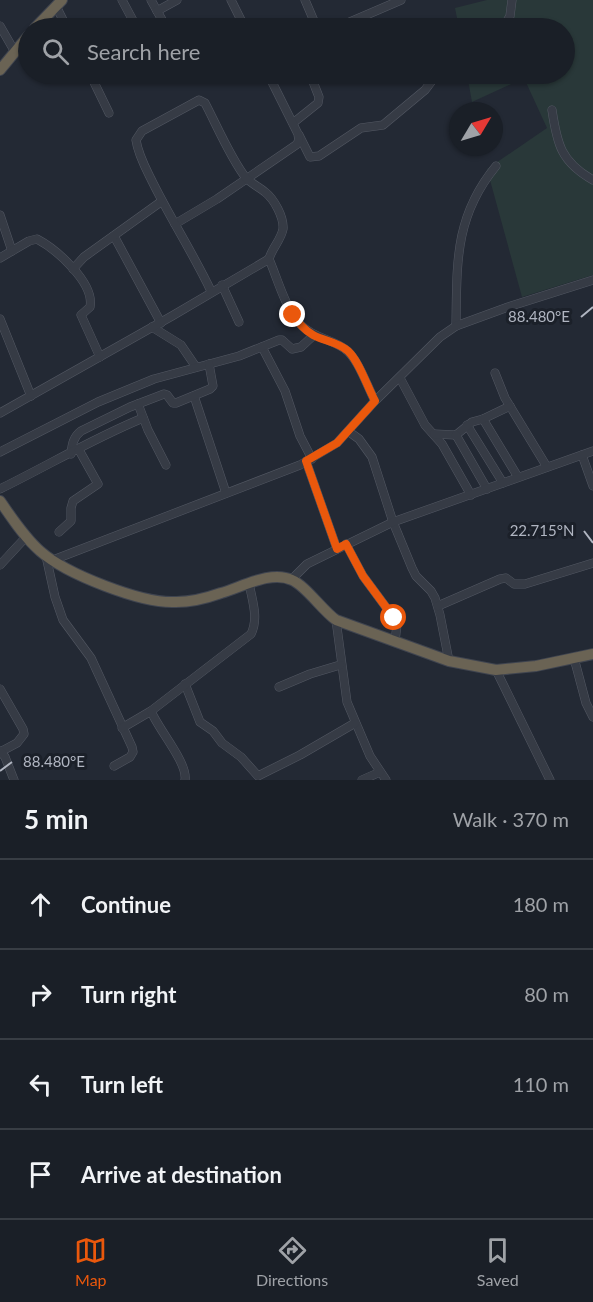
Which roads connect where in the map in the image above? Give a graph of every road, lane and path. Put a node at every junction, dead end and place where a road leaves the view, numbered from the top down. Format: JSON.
{"nodes":[{"id":1,"x":122,"y":0,"type":"edge"},
{"id":2,"x":151,"y":0,"type":"edge"},
{"id":3,"x":177,"y":0,"type":"edge"},
{"id":4,"x":231,"y":0,"type":"edge"},
{"id":5,"x":305,"y":0,"type":"edge"},
{"id":6,"x":401,"y":0,"type":"edge"},
{"id":7,"x":512,"y":0,"type":"edge"},
{"id":8,"x":59,"y":3,"type":"edge"},
{"id":9,"x":157,"y":11,"type":"junction"},
{"id":10,"x":45,"y":18,"type":"edge"},
{"id":11,"x":64,"y":18,"type":"edge"},
{"id":12,"x":132,"y":18,"type":"edge"},
{"id":13,"x":161,"y":18,"type":"edge"},
{"id":14,"x":240,"y":18,"type":"edge"},
{"id":15,"x":313,"y":18,"type":"edge"},
{"id":16,"x":359,"y":18,"type":"edge"},
{"id":17,"x":509,"y":18,"type":"edge"},
{"id":18,"x":0,"y":26,"type":"edge"},
{"id":19,"x":18,"y":48,"type":"edge"},
{"id":20,"x":15,"y":52,"type":"junction"},
{"id":21,"x":0,"y":70,"type":"edge"},
{"id":22,"x":95,"y":84,"type":"edge"},
{"id":23,"x":273,"y":84,"type":"edge"},
{"id":24,"x":313,"y":84,"type":"edge"},
{"id":25,"x":430,"y":84,"type":"edge"},
{"id":26,"x":552,"y":110,"type":"dead end"},
{"id":27,"x":109,"y":113,"type":"dead end"},
{"id":28,"x":293,"y":123,"type":"junction"},
{"id":29,"x":298,"y":134,"type":"junction"},
{"id":30,"x":496,"y":166,"type":"dead end"},
{"id":31,"x":246,"y":177,"type":"junction"},
{"id":32,"x":593,"y":180,"type":"edge"},
{"id":33,"x":162,"y":201,"type":"junction"},
{"id":34,"x":0,"y":215,"type":"edge"},
{"id":35,"x":175,"y":224,"type":"junction"},
{"id":36,"x":114,"y":236,"type":"junction"},
{"id":37,"x":12,"y":251,"type":"junction"},
{"id":38,"x":0,"y":258,"type":"edge"},
{"id":39,"x":268,"y":258,"type":"junction"},
{"id":40,"x":73,"y":269,"type":"junction"},
{"id":41,"x":593,"y":280,"type":"edge"},
{"id":42,"x":222,"y":285,"type":"junction"},
{"id":43,"x":211,"y":291,"type":"junction"},
{"id":44,"x":0,"y":319,"type":"edge"},
{"id":45,"x":239,"y":322,"type":"dead end"},
{"id":46,"x":161,"y":323,"type":"junction"},
{"id":47,"x":456,"y":326,"type":"junction"},
{"id":48,"x":153,"y":327,"type":"junction"},
{"id":49,"x":314,"y":335,"type":"junction"},
{"id":50,"x":262,"y":347,"type":"junction"},
{"id":51,"x":100,"y":357,"type":"junction"},
{"id":52,"x":209,"y":364,"type":"junction"},
{"id":53,"x":195,"y":367,"type":"junction"},
{"id":54,"x":495,"y":373,"type":"dead end"},
{"id":55,"x":400,"y":378,"type":"junction"},
{"id":56,"x":31,"y":396,"type":"junction"},
{"id":57,"x":194,"y":396,"type":"junction"},
{"id":58,"x":375,"y":401,"type":"junction"},
{"id":59,"x":138,"y":404,"type":"junction"},
{"id":60,"x":510,"y":406,"type":"junction"},
{"id":61,"x":0,"y":412,"type":"edge"},
{"id":62,"x":143,"y":418,"type":"junction"},
{"id":63,"x":483,"y":419,"type":"junction"},
{"id":64,"x":467,"y":425,"type":"junction"},
{"id":65,"x":348,"y":431,"type":"junction"},
{"id":66,"x":434,"y":434,"type":"junction"},
{"id":67,"x":456,"y":435,"type":"junction"},
{"id":68,"x":593,"y":451,"type":"edge"},
{"id":69,"x":0,"y":452,"type":"edge"},
{"id":70,"x":75,"y":452,"type":"junction"},
{"id":71,"x":582,"y":455,"type":"junction"},
{"id":72,"x":309,"y":460,"type":"junction"},
{"id":73,"x":166,"y":465,"type":"dead end"},
{"id":74,"x":547,"y":467,"type":"junction"},
{"id":75,"x":519,"y":477,"type":"junction"},
{"id":76,"x":503,"y":483,"type":"junction"},
{"id":77,"x":593,"y":486,"type":"edge"},
{"id":78,"x":0,"y":489,"type":"edge"},
{"id":79,"x":487,"y":489,"type":"junction"},
{"id":80,"x":226,"y":493,"type":"junction"},
{"id":81,"x":471,"y":495,"type":"junction"},
{"id":82,"x":0,"y":501,"type":"edge"},
{"id":83,"x":393,"y":522,"type":"junction"},
{"id":84,"x":58,"y":532,"type":"dead end"},
{"id":85,"x":26,"y":537,"type":"junction"},
{"id":86,"x":346,"y":544,"type":"junction"},
{"id":87,"x":337,"y":549,"type":"junction"},
{"id":88,"x":50,"y":558,"type":"junction"},
{"id":89,"x":593,"y":563,"type":"edge"},
{"id":90,"x":0,"y":565,"type":"edge"},
{"id":91,"x":292,"y":579,"type":"junction"},
{"id":92,"x":249,"y":583,"type":"junction"},
{"id":93,"x":438,"y":606,"type":"junction"},
{"id":94,"x":336,"y":620,"type":"junction"},
{"id":95,"x":395,"y":641,"type":"junction"},
{"id":96,"x":593,"y":654,"type":"edge"},
{"id":97,"x":574,"y":658,"type":"junction"},
{"id":98,"x":449,"y":661,"type":"junction"},
{"id":99,"x":340,"y":665,"type":"junction"},
{"id":100,"x":496,"y":670,"type":"junction"},
{"id":101,"x":185,"y":684,"type":"junction"},
{"id":102,"x":279,"y":687,"type":"dead end"},
{"id":103,"x":0,"y":689,"type":"edge"},
{"id":104,"x":152,"y":711,"type":"junction"},
{"id":105,"x":593,"y":717,"type":"edge"},
{"id":106,"x":355,"y":723,"type":"junction"},
{"id":107,"x":122,"y":728,"type":"junction"},
{"id":108,"x":0,"y":752,"type":"edge"},
{"id":109,"x":114,"y":766,"type":"dead end"},
{"id":110,"x":381,"y":772,"type":"junction"},
{"id":111,"x":254,"y":778,"type":"edge"},
{"id":112,"x":14,"y":780,"type":"edge"},
{"id":113,"x":184,"y":780,"type":"edge"},
{"id":114,"x":362,"y":780,"type":"edge"},
{"id":115,"x":386,"y":780,"type":"edge"},
{"id":116,"x":550,"y":780,"type":"edge"}],
"edges":[{"from":1,"to":12,"type":"street"},
{"from":2,"to":9,"type":"street"},
{"from":3,"to":9,"type":"street"},
{"from":4,"to":14,"type":"street"},
{"from":5,"to":15,"type":"street"},
{"from":6,"to":16,"type":"street"},
{"from":7,"to":17,"type":"street"},
{"from":8,"to":10,"type":"highway"},
{"from":8,"to":11,"type":"street"},
{"from":9,"to":13,"type":"street"},
{"from":18,"to":20,"type":"street"},
{"from":19,"to":20,"type":"highway"},
{"from":20,"to":21,"type":"highway"},
{"from":22,"to":27,"type":"street"},
{"from":23,"to":28,"type":"street"},
{"from":24,"to":28,"type":"street"},
{"from":25,"to":29,"type":"street"},
{"from":26,"to":32,"type":"street"},
{"from":28,"to":29,"type":"street"},
{"from":29,"to":31,"type":"street"},
{"from":30,"to":47,"type":"street"},
{"from":31,"to":33,"type":"street"},
{"from":31,"to":35,"type":"street"},
{"from":31,"to":39,"type":"street"},
{"from":33,"to":35,"type":"street"},
{"from":33,"to":36,"type":"street"},
{"from":34,"to":37,"type":"street"},
{"from":35,"to":43,"type":"street"},
{"from":36,"to":40,"type":"street"},
{"from":36,"to":46,"type":"street"},
{"from":37,"to":38,"type":"street"},
{"from":37,"to":40,"type":"street"},
{"from":39,"to":42,"type":"street"},
{"from":39,"to":49,"type":"street"},
{"from":40,"to":51,"type":"street"},
{"from":41,"to":47,"type":"street"},
{"from":42,"to":43,"type":"street"},
{"from":42,"to":45,"type":"street"},
{"from":43,"to":46,"type":"street"},
{"from":44,"to":56,"type":"street"},
{"from":46,"to":48,"type":"street"},
{"from":47,"to":55,"type":"street"},
{"from":48,"to":51,"type":"street"},
{"from":48,"to":53,"type":"street"},
{"from":49,"to":50,"type":"street"},
{"from":49,"to":58,"type":"street"},
{"from":50,"to":52,"type":"street"},
{"from":50,"to":72,"type":"street"},
{"from":51,"to":56,"type":"street"},
{"from":52,"to":53,"type":"street"},
{"from":52,"to":57,"type":"street"},
{"from":53,"to":69,"type":"street"},
{"from":54,"to":60,"type":"street"},
{"from":55,"to":58,"type":"street"},
{"from":55,"to":66,"type":"street"},
{"from":56,"to":61,"type":"street"},
{"from":57,"to":59,"type":"street"},
{"from":57,"to":80,"type":"street"},
{"from":58,"to":65,"type":"street"},
{"from":59,"to":62,"type":"street"},
{"from":59,"to":70,"type":"street"},
{"from":60,"to":63,"type":"street"},
{"from":60,"to":74,"type":"street"},
{"from":62,"to":70,"type":"street"},
{"from":62,"to":73,"type":"street"},
{"from":63,"to":64,"type":"street"},
{"from":63,"to":75,"type":"street"},
{"from":64,"to":67,"type":"street"},
{"from":64,"to":76,"type":"street"},
{"from":65,"to":72,"type":"street"},
{"from":65,"to":83,"type":"street"},
{"from":66,"to":67,"type":"street"},
{"from":66,"to":81,"type":"street"},
{"from":67,"to":79,"type":"street"},
{"from":68,"to":71,"type":"street"},
{"from":70,"to":78,"type":"street"},
{"from":70,"to":84,"type":"street"},
{"from":71,"to":74,"type":"street"},
{"from":71,"to":77,"type":"street"},
{"from":72,"to":80,"type":"street"},
{"from":72,"to":87,"type":"street"},
{"from":74,"to":75,"type":"street"},
{"from":75,"to":76,"type":"street"},
{"from":76,"to":79,"type":"street"},
{"from":79,"to":81,"type":"street"},
{"from":80,"to":88,"type":"street"},
{"from":81,"to":83,"type":"street"},
{"from":82,"to":85,"type":"highway"},
{"from":83,"to":86,"type":"street"},
{"from":83,"to":93,"type":"street"},
{"from":85,"to":88,"type":"highway"},
{"from":85,"to":90,"type":"street"},
{"from":86,"to":87,"type":"street"},
{"from":86,"to":95,"type":"street"},
{"from":87,"to":91,"type":"street"},
{"from":88,"to":92,"type":"highway"},
{"from":88,"to":107,"type":"street"},
{"from":89,"to":93,"type":"street"},
{"from":91,"to":92,"type":"highway"},
{"from":91,"to":94,"type":"highway"},
{"from":92,"to":101,"type":"street"},
{"from":93,"to":98,"type":"street"},
{"from":94,"to":95,"type":"highway"},
{"from":94,"to":99,"type":"street"},
{"from":95,"to":98,"type":"highway"},
{"from":96,"to":97,"type":"highway"},
{"from":97,"to":100,"type":"highway"},
{"from":97,"to":105,"type":"street"},
{"from":98,"to":100,"type":"highway"},
{"from":99,"to":102,"type":"street"},
{"from":99,"to":106,"type":"street"},
{"from":100,"to":116,"type":"street"},
{"from":101,"to":104,"type":"street"},
{"from":101,"to":111,"type":"street"},
{"from":103,"to":108,"type":"street"},
{"from":104,"to":107,"type":"street"},
{"from":104,"to":113,"type":"street"},
{"from":106,"to":110,"type":"street"},
{"from":106,"to":111,"type":"street"},
{"from":107,"to":109,"type":"street"},
{"from":108,"to":112,"type":"street"},
{"from":110,"to":114,"type":"street"},
{"from":110,"to":115,"type":"street"}]}
